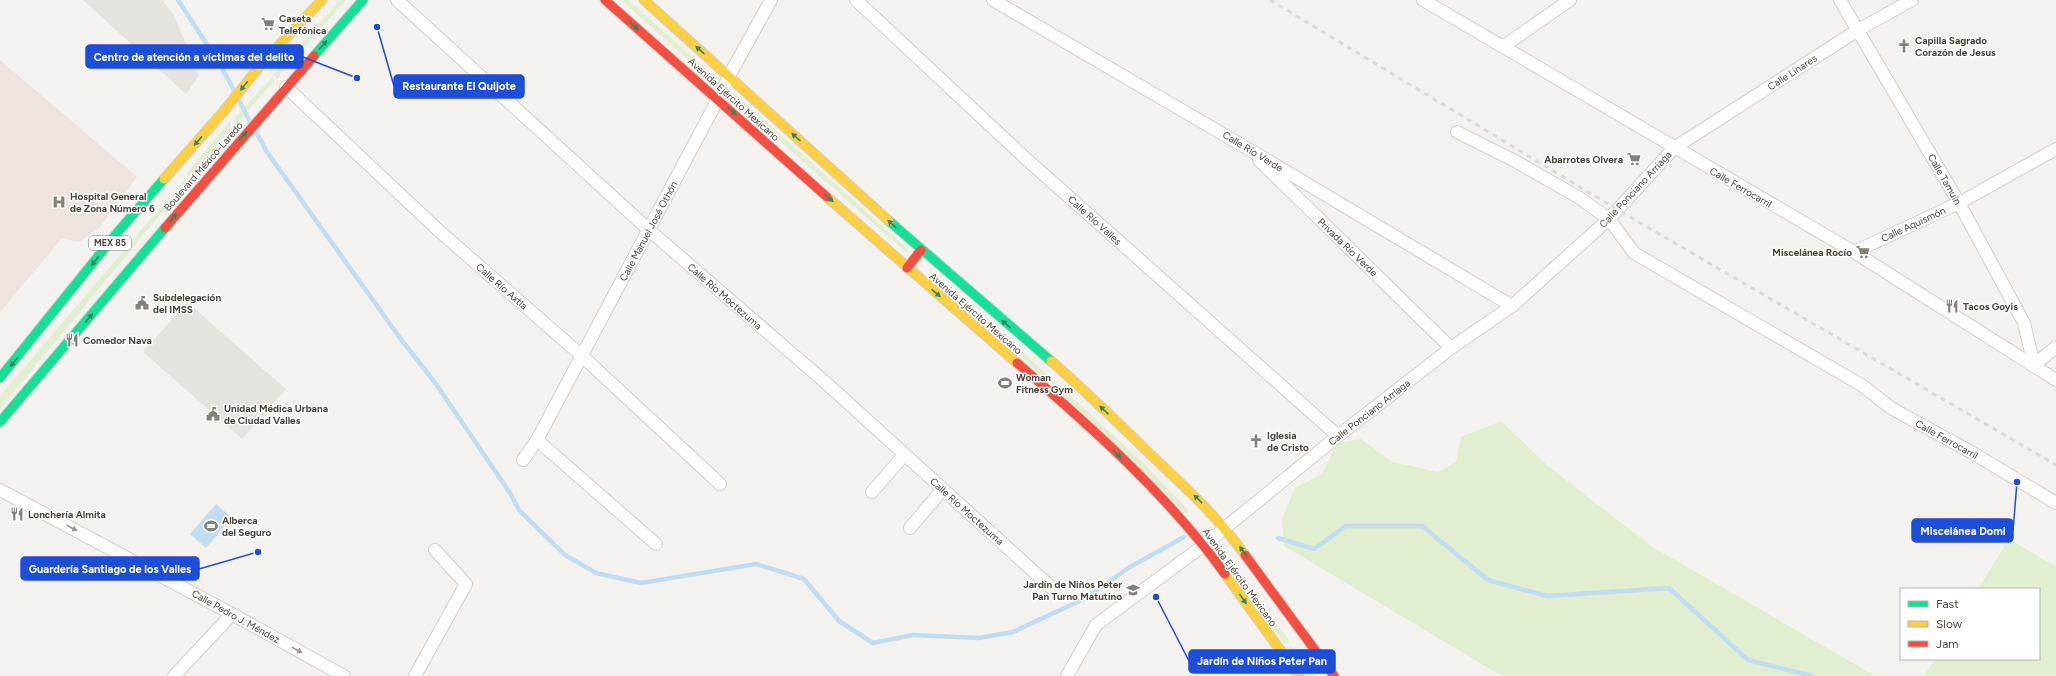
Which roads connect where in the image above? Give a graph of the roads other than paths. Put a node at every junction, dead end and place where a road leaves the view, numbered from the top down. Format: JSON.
{"nodes":[{"id":1,"x":321,"y":0,"type":"edge"},
{"id":2,"x":363,"y":0,"type":"edge"},
{"id":3,"x":397,"y":0,"type":"edge"},
{"id":4,"x":605,"y":0,"type":"edge"},
{"id":5,"x":644,"y":0,"type":"edge"},
{"id":6,"x":771,"y":0,"type":"edge"},
{"id":7,"x":856,"y":0,"type":"edge"},
{"id":8,"x":993,"y":0,"type":"edge"},
{"id":9,"x":1423,"y":0,"type":"edge"},
{"id":10,"x":1570,"y":0,"type":"edge"},
{"id":11,"x":1840,"y":0,"type":"edge"},
{"id":12,"x":1912,"y":0,"type":"edge"},
{"id":13,"x":1858,"y":30,"type":"junction"},
{"id":14,"x":1504,"y":46,"type":"junction"},
{"id":15,"x":729,"y":76,"type":"junction"},
{"id":16,"x":283,"y":91,"type":"junction"},
{"id":17,"x":718,"y":99,"type":"junction"},
{"id":18,"x":1457,"y":132,"type":"dead end"},
{"id":19,"x":1246,"y":147,"type":"junction"},
{"id":20,"x":1674,"y":148,"type":"junction"},
{"id":21,"x":2056,"y":149,"type":"edge"},
{"id":22,"x":1959,"y":203,"type":"junction"},
{"id":23,"x":1609,"y":219,"type":"junction"},
{"id":24,"x":649,"y":230,"type":"junction"},
{"id":25,"x":921,"y":250,"type":"junction"},
{"id":26,"x":1854,"y":252,"type":"junction"},
{"id":27,"x":907,"y":268,"type":"junction"},
{"id":28,"x":1512,"y":306,"type":"junction"},
{"id":29,"x":2056,"y":347,"type":"edge"},
{"id":30,"x":1451,"y":348,"type":"junction"},
{"id":31,"x":582,"y":356,"type":"junction"},
{"id":32,"x":2034,"y":365,"type":"junction"},
{"id":33,"x":0,"y":378,"type":"edge"},
{"id":34,"x":2056,"y":380,"type":"edge"},
{"id":35,"x":0,"y":422,"type":"edge"},
{"id":36,"x":1338,"y":436,"type":"junction"},
{"id":37,"x":537,"y":440,"type":"junction"},
{"id":38,"x":905,"y":454,"type":"junction"},
{"id":39,"x":523,"y":460,"type":"dead end"},
{"id":40,"x":720,"y":484,"type":"dead end"},
{"id":41,"x":943,"y":489,"type":"junction"},
{"id":42,"x":0,"y":490,"type":"edge"},
{"id":43,"x":872,"y":492,"type":"dead end"},
{"id":44,"x":2056,"y":503,"type":"edge"},
{"id":45,"x":1225,"y":527,"type":"junction"},
{"id":46,"x":910,"y":528,"type":"dead end"},
{"id":47,"x":656,"y":544,"type":"dead end"},
{"id":48,"x":1204,"y":545,"type":"junction"},
{"id":49,"x":435,"y":550,"type":"dead end"},
{"id":50,"x":1054,"y":590,"type":"dead end"},
{"id":51,"x":232,"y":614,"type":"junction"},
{"id":52,"x":174,"y":676,"type":"edge"},
{"id":53,"x":344,"y":676,"type":"edge"},
{"id":54,"x":415,"y":676,"type":"edge"},
{"id":55,"x":1067,"y":676,"type":"edge"},
{"id":56,"x":1298,"y":676,"type":"edge"},
{"id":57,"x":1334,"y":676,"type":"edge"}],
"edges":[{"from":1,"to":33,"type":"main road","name":"Boulevard México-Laredo","number":"MEX 85","one_way":true},
{"from":16,"to":2,"type":"main road","name":"Boulevard México-Laredo","one_way":true},
{"from":3,"to":24,"type":"street","name":"Calle Río Moctezuma"},
{"from":4,"to":17,"type":"main road","name":"Avenida Ejército Mexicano","one_way":true},
{"from":15,"to":5,"type":"main road","name":"Avenida Ejército Mexicano","one_way":true},
{"from":6,"to":15,"type":"street","name":"Calle Manuel José Othón"},
{"from":7,"to":36,"type":"street","name":"Calle Río Valles"},
{"from":8,"to":19,"type":"street","name":"Calle Río Verde"},
{"from":9,"to":14,"type":"street","name":"Calle Ferrocarril"},
{"from":10,"to":14,"type":"street"},
{"from":11,"to":13,"type":"street","name":"Calle Tamuín"},
{"from":12,"to":13,"type":"street","name":"Calle Linares"},
{"from":13,"to":20,"type":"street","name":"Calle Linares"},
{"from":13,"to":22,"type":"street","name":"Calle Tamuín"},
{"from":14,"to":20,"type":"street","name":"Calle Ferrocarril"},
{"from":15,"to":17,"type":"street","name":"Calle Manuel José Othón"},
{"from":25,"to":15,"type":"main road","name":"Avenida Ejército Mexicano","one_way":true},
{"from":16,"to":31,"type":"street","name":"Calle Río Axtla"},
{"from":35,"to":16,"type":"main road","name":"Boulevard México-Laredo","number":"MEX 85","one_way":true},
{"from":17,"to":24,"type":"street","name":"Calle Manuel José Othón"},
{"from":17,"to":27,"type":"main road","name":"Avenida Ejército Mexicano","one_way":true},
{"from":18,"to":23,"type":"street","name":"Calle Ferrocarril"},
{"from":19,"to":28,"type":"street","name":"Calle Río Verde"},
{"from":19,"to":30,"type":"street","name":"Privada Río Verde"},
{"from":20,"to":23,"type":"street","name":"Calle Ponciano Arriaga"},
{"from":20,"to":26,"type":"street","name":"Calle Ferrocarril"},
{"from":21,"to":22,"type":"street","name":"Calle Aquismón"},
{"from":22,"to":26,"type":"street","name":"Calle Aquismón"},
{"from":22,"to":32,"type":"street","name":"Calle Tamuín"},
{"from":23,"to":28,"type":"street","name":"Calle Ponciano Arriaga"},
{"from":23,"to":44,"type":"street","name":"Calle Ferrocarril"},
{"from":24,"to":31,"type":"street","name":"Calle Manuel José Othón"},
{"from":24,"to":38,"type":"street","name":"Calle Río Moctezuma"},
{"from":25,"to":27,"type":"main road"},
{"from":45,"to":25,"type":"main road","name":"Avenida Ejército Mexicano","one_way":true},
{"from":26,"to":32,"type":"street","name":"Calle Ferrocarril"},
{"from":27,"to":48,"type":"main road","name":"Avenida Ejército Mexicano","one_way":true},
{"from":28,"to":30,"type":"street","name":"Calle Ponciano Arriaga"},
{"from":29,"to":32,"type":"street"},
{"from":30,"to":36,"type":"street","name":"Calle Ponciano Arriaga"},
{"from":31,"to":37,"type":"street","name":"Calle Manuel José Othón"},
{"from":31,"to":40,"type":"street","name":"Calle Río Axtla"},
{"from":32,"to":34,"type":"street","name":"Calle Ferrocarril"},
{"from":36,"to":45,"type":"street","name":"Calle Ponciano Arriaga"},
{"from":37,"to":39,"type":"street","name":"Calle Manuel José Othón"},
{"from":37,"to":47,"type":"street"},
{"from":38,"to":41,"type":"street","name":"Calle Río Moctezuma"},
{"from":38,"to":43,"type":"street"},
{"from":41,"to":46,"type":"street"},
{"from":41,"to":50,"type":"street","name":"Calle Río Moctezuma"},
{"from":42,"to":51,"type":"street","name":"Calle Pedro J. Méndez","one_way":true},
{"from":45,"to":48,"type":"street","name":"Calle Ponciano Arriaga"},
{"from":57,"to":45,"type":"main road","name":"Avenida Ejército Mexicano","one_way":true},
{"from":48,"to":55,"type":"street","name":"Calle Ponciano Arriaga"},
{"from":48,"to":56,"type":"main road","name":"Avenida Ejército Mexicano","one_way":true},
{"from":49,"to":54,"type":"street"},
{"from":51,"to":52,"type":"street"},
{"from":51,"to":53,"type":"street","name":"Calle Pedro J. Méndez","one_way":true}]}
